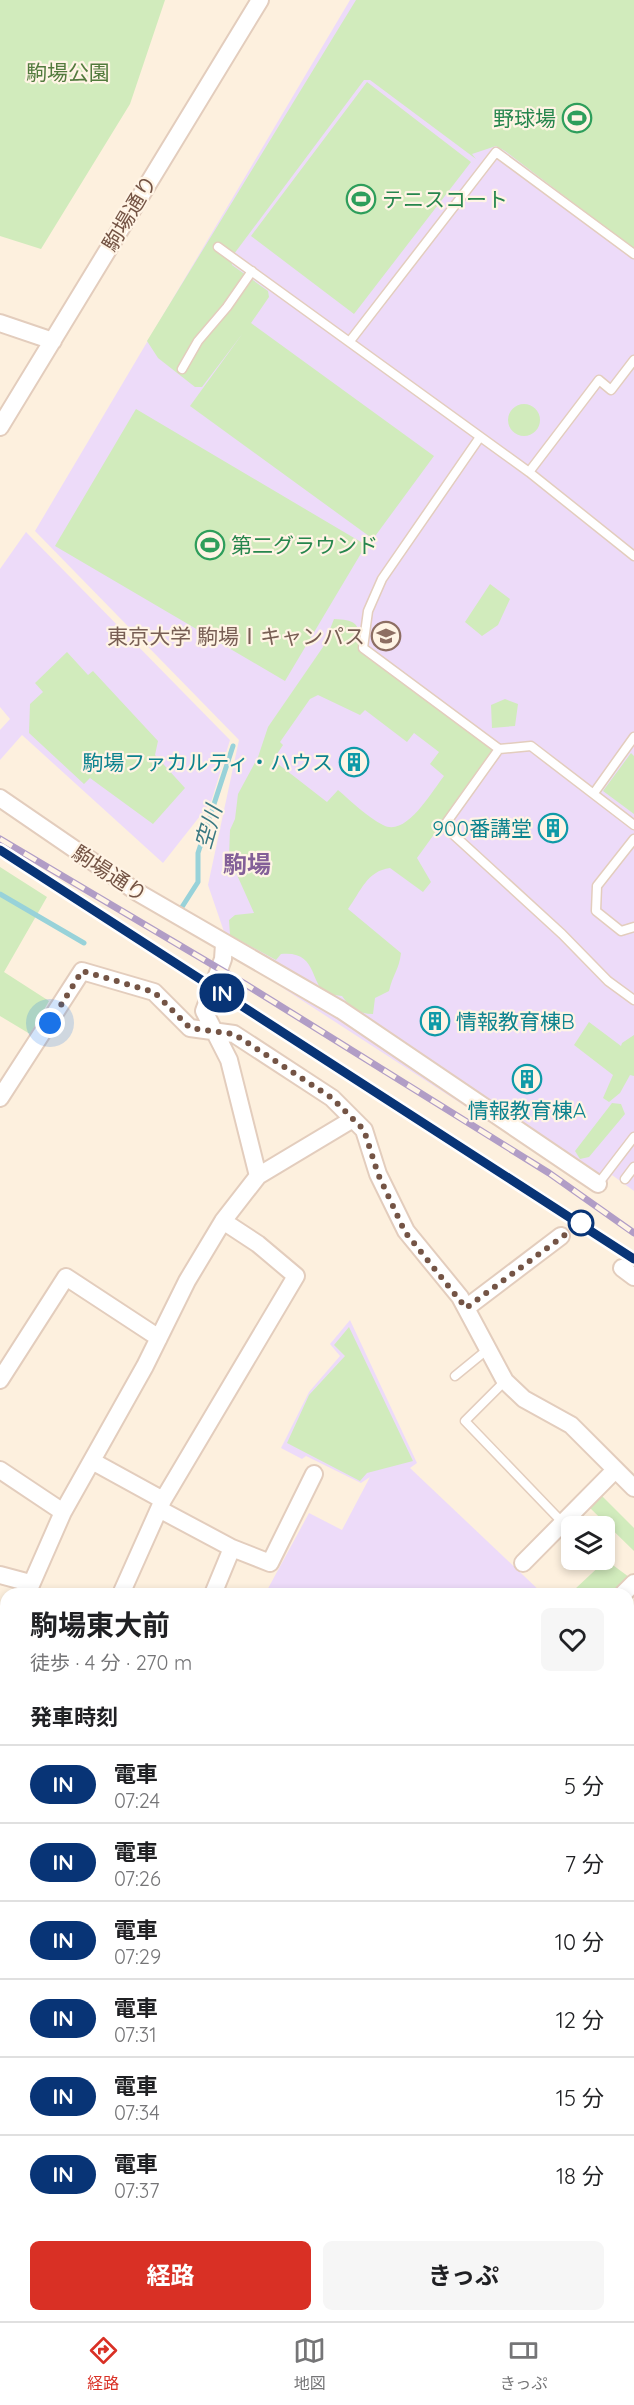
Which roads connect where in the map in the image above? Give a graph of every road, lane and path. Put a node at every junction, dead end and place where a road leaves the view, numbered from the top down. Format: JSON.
{"nodes":[{"id":1,"x":260,"y":0,"type":"edge"},
{"id":2,"x":218,"y":247,"type":"dead end"},
{"id":3,"x":634,"y":254,"type":"edge"},
{"id":4,"x":252,"y":271,"type":"junction"},
{"id":5,"x":0,"y":323,"type":"edge"},
{"id":6,"x":53,"y":340,"type":"junction"},
{"id":7,"x":350,"y":341,"type":"junction"},
{"id":8,"x":634,"y":360,"type":"edge"},
{"id":9,"x":182,"y":369,"type":"dead end"},
{"id":10,"x":0,"y":427,"type":"edge"},
{"id":11,"x":480,"y":437,"type":"junction"},
{"id":12,"x":529,"y":472,"type":"junction"},
{"id":13,"x":634,"y":556,"type":"edge"},
{"id":14,"x":634,"y":737,"type":"edge"},
{"id":15,"x":499,"y":749,"type":"junction"},
{"id":16,"x":594,"y":793,"type":"junction"},
{"id":17,"x":0,"y":798,"type":"edge"},
{"id":18,"x":634,"y":825,"type":"edge"},
{"id":19,"x":633,"y":844,"type":"edge"},
{"id":20,"x":634,"y":927,"type":"edge"},
{"id":21,"x":224,"y":944,"type":"junction"},
{"id":22,"x":634,"y":1000,"type":"edge"},
{"id":23,"x":214,"y":1031,"type":"junction"},
{"id":24,"x":0,"y":1098,"type":"edge"},
{"id":25,"x":353,"y":1119,"type":"junction"},
{"id":26,"x":634,"y":1137,"type":"edge"},
{"id":27,"x":634,"y":1167,"type":"edge"},
{"id":28,"x":258,"y":1176,"type":"junction"},
{"id":29,"x":625,"y":1179,"type":"dead end"},
{"id":30,"x":598,"y":1184,"type":"joint"},
{"id":31,"x":223,"y":1221,"type":"junction"},
{"id":32,"x":561,"y":1236,"type":"dead end"},
{"id":33,"x":466,"y":1308,"type":"junction"},
{"id":34,"x":159,"y":1338,"type":"junction"},
{"id":35,"x":489,"y":1349,"type":"junction"},
{"id":36,"x":455,"y":1376,"type":"dead end"},
{"id":37,"x":0,"y":1380,"type":"edge"},
{"id":38,"x":505,"y":1381,"type":"junction"},
{"id":39,"x":92,"y":1461,"type":"junction"},
{"id":40,"x":0,"y":1470,"type":"edge"},
{"id":41,"x":615,"y":1470,"type":"junction"},
{"id":42,"x":314,"y":1474,"type":"dead end"},
{"id":43,"x":634,"y":1488,"type":"edge"},
{"id":44,"x":161,"y":1504,"type":"junction"},
{"id":45,"x":63,"y":1512,"type":"junction"},
{"id":46,"x":570,"y":1516,"type":"edge"},
{"id":47,"x":561,"y":1521,"type":"edge"},
{"id":48,"x":561,"y":1525,"type":"edge"},
{"id":49,"x":232,"y":1548,"type":"junction"},
{"id":50,"x":523,"y":1563,"type":"dead end"},
{"id":51,"x":0,"y":1575,"type":"edge"},
{"id":52,"x":27,"y":1588,"type":"edge"},
{"id":53,"x":29,"y":1588,"type":"edge"},
{"id":54,"x":124,"y":1588,"type":"edge"},
{"id":55,"x":215,"y":1588,"type":"edge"}],
"edges":[{"from":1,"to":6,"type":"street","name":"駒場通り"},
{"from":2,"to":4,"type":"lane"},
{"from":3,"to":7,"type":"lane"},
{"from":4,"to":7,"type":"lane"},
{"from":4,"to":9,"type":"lane"},
{"from":5,"to":6,"type":"street"},
{"from":6,"to":10,"type":"street","name":"駒場通り"},
{"from":7,"to":11,"type":"lane"},
{"from":8,"to":12,"type":"lane"},
{"from":11,"to":12,"type":"lane"},
{"from":11,"to":15,"type":"lane"},
{"from":12,"to":13,"type":"lane"},
{"from":14,"to":16,"type":"lane"},
{"from":15,"to":16,"type":"lane"},
{"from":15,"to":22,"type":"lane"},
{"from":16,"to":18,"type":"lane"},
{"from":17,"to":21,"type":"street","name":"駒場通り"},
{"from":19,"to":20,"type":"lane"},
{"from":21,"to":23,"type":"street"},
{"from":21,"to":30,"type":"street","name":"駒場通り"},
{"from":23,"to":24,"type":"street"},
{"from":23,"to":25,"type":"street"},
{"from":23,"to":28,"type":"street"},
{"from":25,"to":28,"type":"street"},
{"from":25,"to":33,"type":"street"},
{"from":26,"to":30,"type":"lane"},
{"from":27,"to":29,"type":"lane"},
{"from":28,"to":31,"type":"street"},
{"from":31,"to":34,"type":"street"},
{"from":31,"to":44,"type":"street"},
{"from":32,"to":33,"type":"street"},
{"from":33,"to":35,"type":"street"},
{"from":34,"to":37,"type":"street"},
{"from":34,"to":39,"type":"street"},
{"from":35,"to":36,"type":"lane"},
{"from":35,"to":38,"type":"street"},
{"from":38,"to":41,"type":"street"},
{"from":38,"to":47,"type":"lane"},
{"from":39,"to":44,"type":"street"},
{"from":39,"to":45,"type":"street"},
{"from":40,"to":45,"type":"street"},
{"from":41,"to":43,"type":"street"},
{"from":41,"to":46,"type":"street"},
{"from":42,"to":49,"type":"street"},
{"from":44,"to":49,"type":"street"},
{"from":44,"to":54,"type":"street"},
{"from":45,"to":53,"type":"street"},
{"from":48,"to":50,"type":"street"},
{"from":49,"to":55,"type":"street"},
{"from":51,"to":52,"type":"street"}]}
